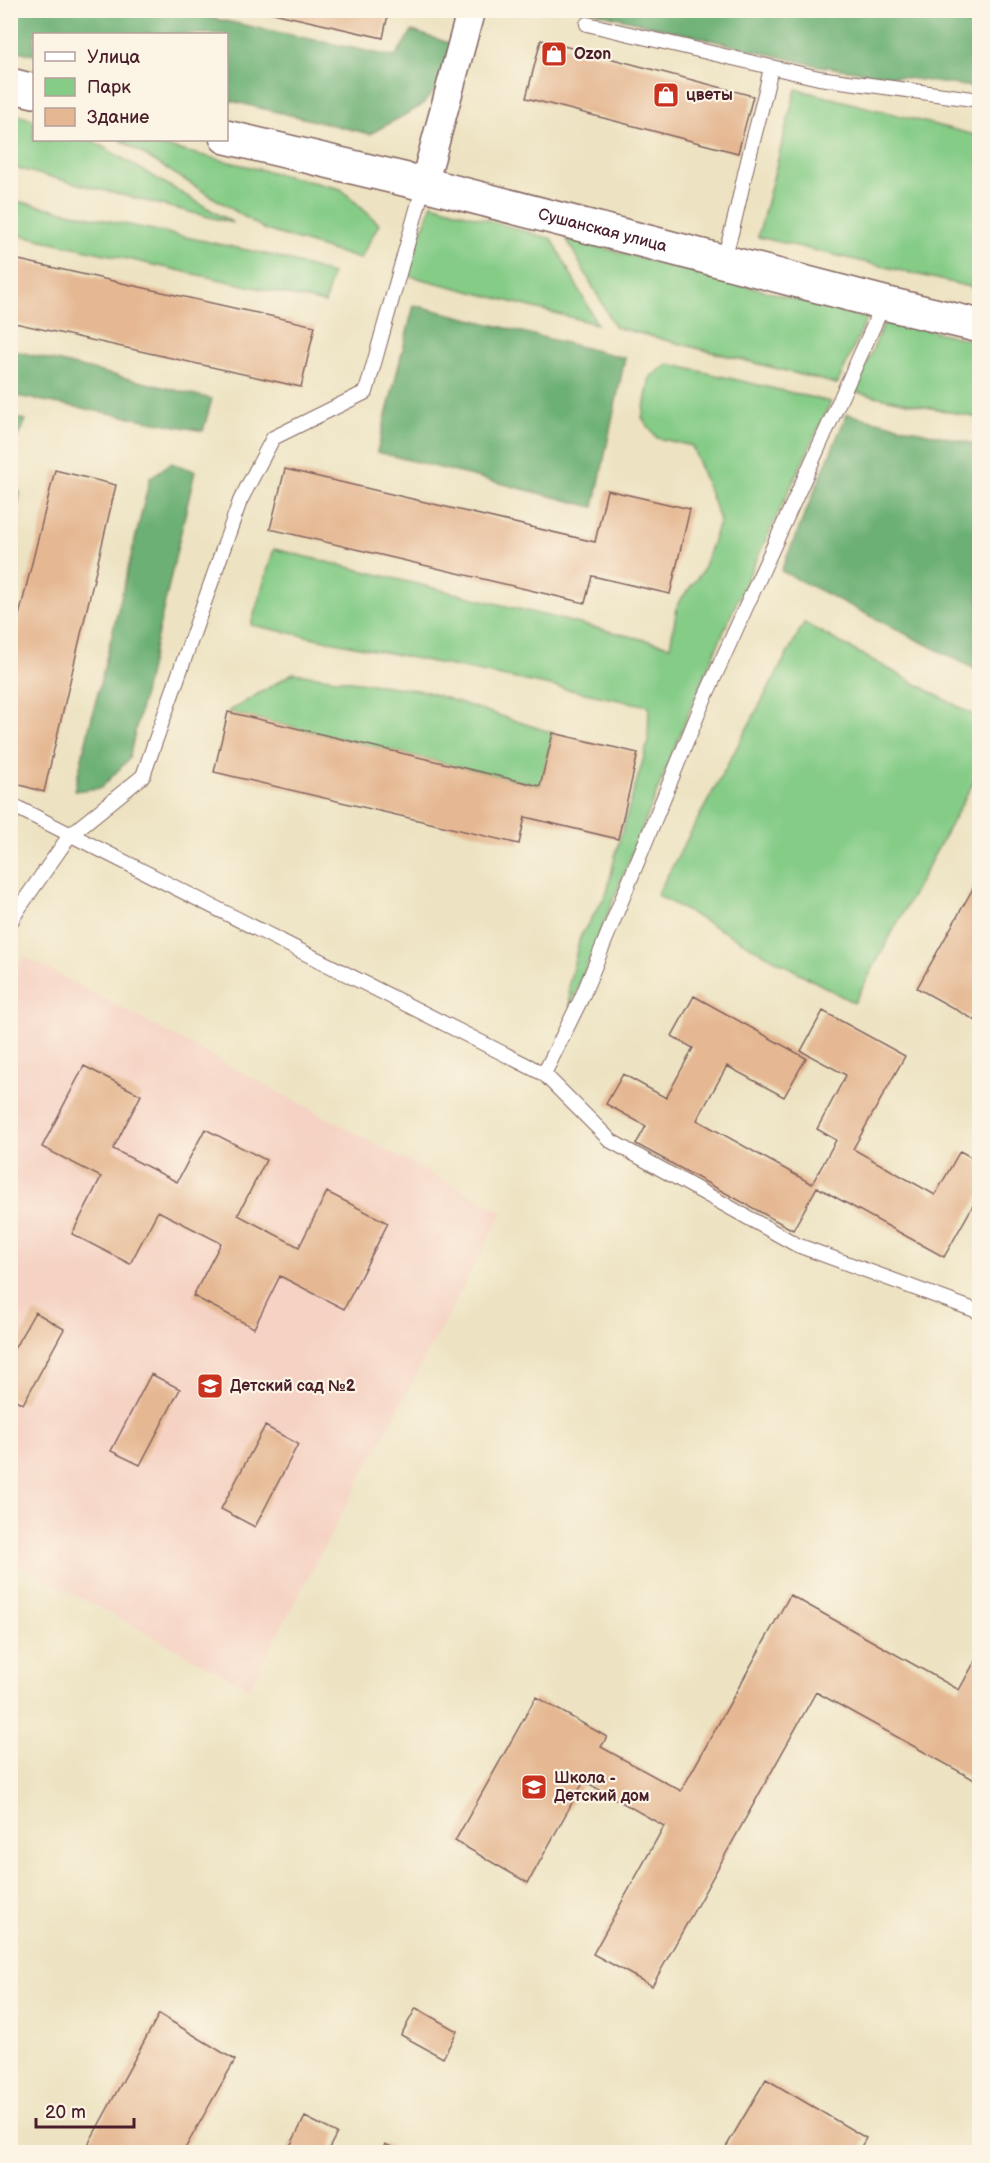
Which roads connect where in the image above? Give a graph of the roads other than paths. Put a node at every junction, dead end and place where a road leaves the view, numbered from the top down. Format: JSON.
{"nodes":[{"id":1,"x":471,"y":10,"type":"edge"},
{"id":2,"x":967,"y":10,"type":"edge"},
{"id":3,"x":980,"y":13,"type":"edge"},
{"id":4,"x":587,"y":24,"type":"dead end"},
{"id":5,"x":771,"y":67,"type":"junction"},
{"id":6,"x":10,"y":85,"type":"edge"},
{"id":7,"x":33,"y":91,"type":"edge"},
{"id":8,"x":980,"y":100,"type":"edge"},
{"id":9,"x":228,"y":137,"type":"edge"},
{"id":10,"x":424,"y":184,"type":"junction"},
{"id":11,"x":723,"y":260,"type":"junction"},
{"id":12,"x":884,"y":303,"type":"junction"},
{"id":13,"x":980,"y":326,"type":"edge"},
{"id":14,"x":10,"y":804,"type":"edge"},
{"id":15,"x":70,"y":835,"type":"junction"},
{"id":16,"x":10,"y":923,"type":"edge"},
{"id":17,"x":544,"y":1074,"type":"junction"},
{"id":18,"x":980,"y":1312,"type":"edge"}],
"edges":[{"from":1,"to":10,"type":"street"},
{"from":2,"to":3,"type":"lane"},
{"from":4,"to":5,"type":"lane"},
{"from":5,"to":8,"type":"lane"},
{"from":5,"to":11,"type":"lane"},
{"from":6,"to":7,"type":"main road"},
{"from":9,"to":10,"type":"main road","name":"Сушанская улица"},
{"from":10,"to":11,"type":"main road","name":"Сушанская улица"},
{"from":10,"to":15,"type":"lane"},
{"from":11,"to":12,"type":"main road","name":"Сушанская улица"},
{"from":12,"to":13,"type":"main road","name":"Сушанская улица"},
{"from":12,"to":17,"type":"lane"},
{"from":14,"to":15,"type":"lane"},
{"from":15,"to":16,"type":"lane"},
{"from":15,"to":17,"type":"lane"},
{"from":17,"to":18,"type":"lane"}]}
